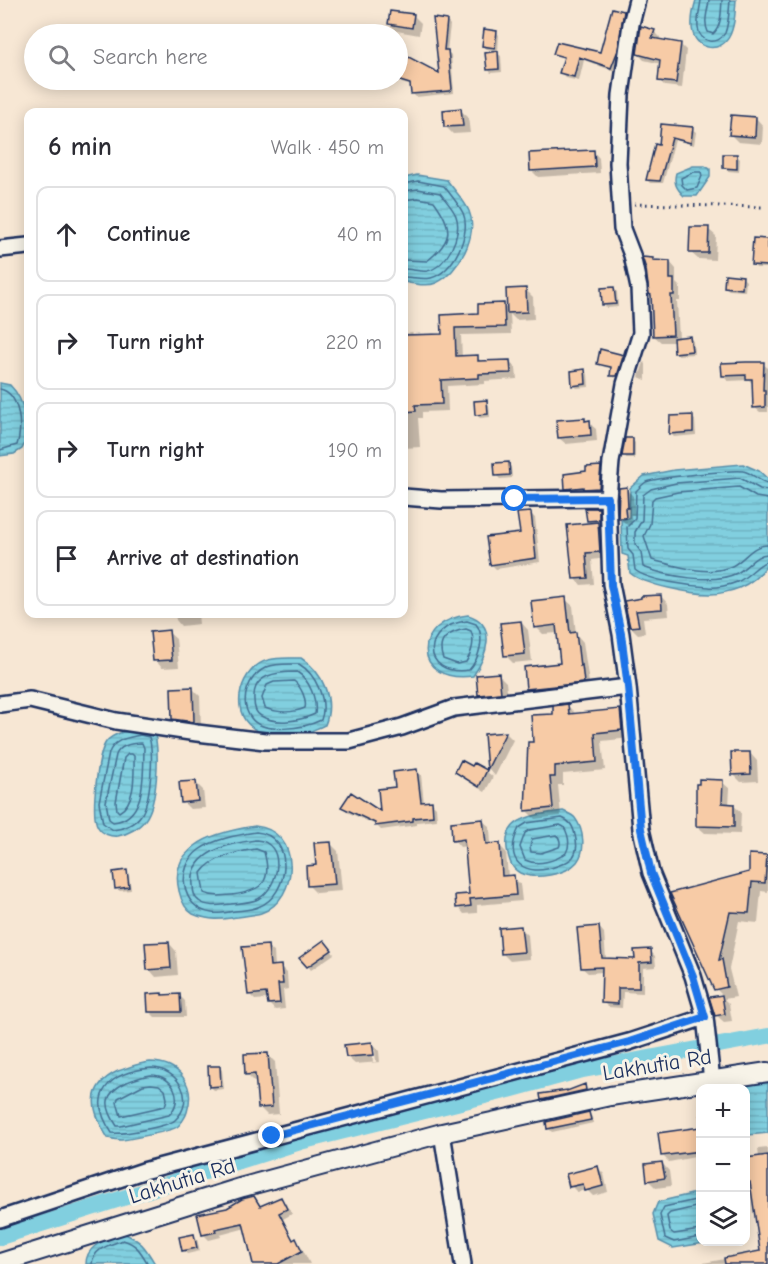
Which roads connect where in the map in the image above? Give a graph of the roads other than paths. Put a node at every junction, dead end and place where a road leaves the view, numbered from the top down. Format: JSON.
{"nodes":[{"id":1,"x":637,"y":0,"type":"edge"},
{"id":2,"x":24,"y":246,"type":"edge"},
{"id":3,"x":0,"y":249,"type":"edge"},
{"id":4,"x":408,"y":497,"type":"edge"},
{"id":5,"x":608,"y":498,"type":"junction"},
{"id":6,"x":628,"y":687,"type":"junction"},
{"id":7,"x":0,"y":704,"type":"edge"},
{"id":8,"x":706,"y":1025,"type":"junction"},
{"id":9,"x":768,"y":1072,"type":"edge"},
{"id":10,"x":712,"y":1081,"type":"junction"},
{"id":11,"x":442,"y":1133,"type":"junction"},
{"id":12,"x":0,"y":1219,"type":"edge"},
{"id":13,"x":0,"y":1263,"type":"edge"},
{"id":14,"x":463,"y":1264,"type":"edge"}],
"edges":[{"from":1,"to":5,"type":"street"},
{"from":2,"to":3,"type":"street"},
{"from":4,"to":5,"type":"street"},
{"from":5,"to":6,"type":"street"},
{"from":6,"to":7,"type":"street"},
{"from":6,"to":8,"type":"street"},
{"from":8,"to":10,"type":"street"},
{"from":8,"to":12,"type":"street"},
{"from":9,"to":10,"type":"street","name":"Lakhutia Rd"},
{"from":10,"to":11,"type":"street","name":"Lakhutia Rd"},
{"from":11,"to":13,"type":"street","name":"Lakhutia Rd"},
{"from":11,"to":14,"type":"street"}]}
